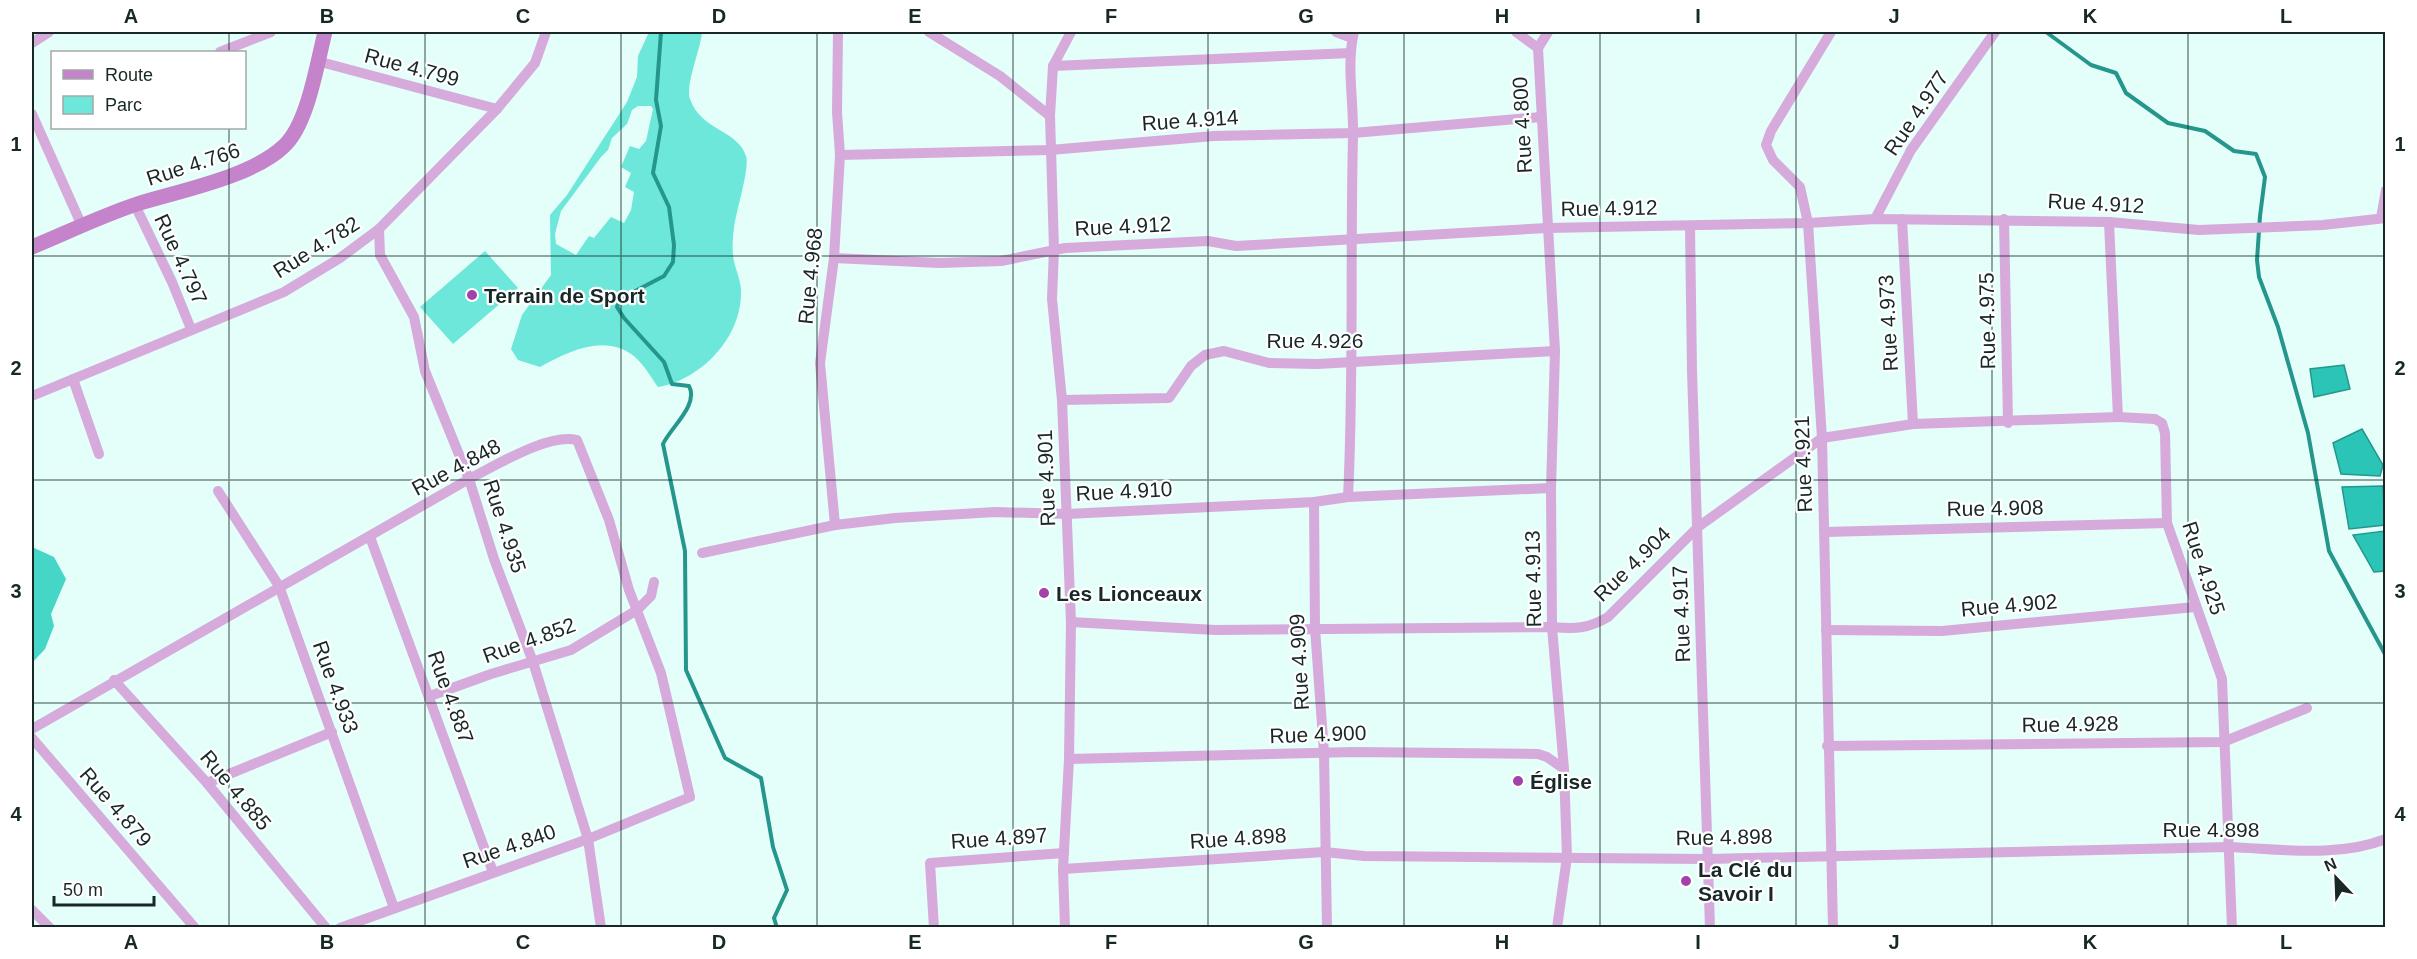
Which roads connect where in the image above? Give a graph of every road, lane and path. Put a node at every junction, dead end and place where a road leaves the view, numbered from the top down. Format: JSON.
{"nodes":[{"id":1,"x":49,"y":32,"type":"edge"},
{"id":2,"x":271,"y":32,"type":"edge"},
{"id":3,"x":325,"y":32,"type":"edge"},
{"id":4,"x":546,"y":32,"type":"edge"},
{"id":5,"x":838,"y":32,"type":"edge"},
{"id":6,"x":929,"y":32,"type":"edge"},
{"id":7,"x":1071,"y":32,"type":"edge"},
{"id":8,"x":1336,"y":32,"type":"edge"},
{"id":9,"x":1516,"y":32,"type":"edge"},
{"id":10,"x":1548,"y":32,"type":"edge"},
{"id":11,"x":1831,"y":32,"type":"edge"},
{"id":12,"x":1995,"y":32,"type":"edge"},
{"id":13,"x":1353,"y":35,"type":"edge"},
{"id":14,"x":32,"y":43,"type":"edge"},
{"id":15,"x":1538,"y":48,"type":"junction"},
{"id":16,"x":223,"y":51,"type":"edge"},
{"id":17,"x":1351,"y":53,"type":"junction"},
{"id":18,"x":317,"y":62,"type":"junction"},
{"id":19,"x":1053,"y":66,"type":"junction"},
{"id":20,"x":497,"y":109,"type":"junction"},
{"id":21,"x":32,"y":114,"type":"edge"},
{"id":22,"x":1050,"y":116,"type":"junction"},
{"id":23,"x":1541,"y":117,"type":"junction"},
{"id":24,"x":1353,"y":133,"type":"junction"},
{"id":25,"x":1050,"y":150,"type":"junction"},
{"id":26,"x":840,"y":155,"type":"junction"},
{"id":27,"x":2385,"y":190,"type":"edge"},
{"id":28,"x":135,"y":205,"type":"junction"},
{"id":29,"x":2383,"y":218,"type":"edge"},
{"id":30,"x":1875,"y":219,"type":"junction"},
{"id":31,"x":1902,"y":219,"type":"junction"},
{"id":32,"x":2004,"y":219,"type":"junction"},
{"id":33,"x":2109,"y":222,"type":"junction"},
{"id":34,"x":1808,"y":224,"type":"junction"},
{"id":35,"x":82,"y":226,"type":"junction"},
{"id":36,"x":1690,"y":226,"type":"junction"},
{"id":37,"x":1547,"y":228,"type":"junction"},
{"id":38,"x":379,"y":229,"type":"junction"},
{"id":39,"x":1350,"y":237,"type":"junction"},
{"id":40,"x":32,"y":247,"type":"edge"},
{"id":41,"x":1054,"y":249,"type":"junction"},
{"id":42,"x":834,"y":258,"type":"junction"},
{"id":43,"x":191,"y":329,"type":"junction"},
{"id":44,"x":1555,"y":351,"type":"junction"},
{"id":45,"x":1352,"y":361,"type":"junction"},
{"id":46,"x":73,"y":379,"type":"junction"},
{"id":47,"x":32,"y":396,"type":"edge"},
{"id":48,"x":1062,"y":400,"type":"junction"},
{"id":49,"x":2118,"y":417,"type":"junction"},
{"id":50,"x":2008,"y":423,"type":"junction"},
{"id":51,"x":1913,"y":424,"type":"junction"},
{"id":52,"x":1822,"y":438,"type":"junction"},
{"id":53,"x":99,"y":454,"type":"dead end"},
{"id":54,"x":469,"y":479,"type":"junction"},
{"id":55,"x":1551,"y":488,"type":"junction"},
{"id":56,"x":218,"y":491,"type":"dead end"},
{"id":57,"x":1348,"y":497,"type":"junction"},
{"id":58,"x":1314,"y":502,"type":"junction"},
{"id":59,"x":1067,"y":514,"type":"junction"},
{"id":60,"x":2167,"y":523,"type":"junction"},
{"id":61,"x":835,"y":525,"type":"junction"},
{"id":62,"x":1698,"y":527,"type":"junction"},
{"id":63,"x":1825,"y":532,"type":"junction"},
{"id":64,"x":370,"y":537,"type":"junction"},
{"id":65,"x":702,"y":553,"type":"dead end"},
{"id":66,"x":654,"y":582,"type":"dead end"},
{"id":67,"x":279,"y":586,"type":"junction"},
{"id":68,"x":2195,"y":607,"type":"junction"},
{"id":69,"x":637,"y":610,"type":"junction"},
{"id":70,"x":1071,"y":622,"type":"junction"},
{"id":71,"x":1552,"y":627,"type":"junction"},
{"id":72,"x":1315,"y":628,"type":"junction"},
{"id":73,"x":1827,"y":630,"type":"junction"},
{"id":74,"x":533,"y":662,"type":"junction"},
{"id":75,"x":114,"y":680,"type":"junction"},
{"id":76,"x":430,"y":696,"type":"junction"},
{"id":77,"x":2307,"y":708,"type":"dead end"},
{"id":78,"x":32,"y":729,"type":"edge"},
{"id":79,"x":332,"y":732,"type":"junction"},
{"id":80,"x":32,"y":738,"type":"edge"},
{"id":81,"x":2223,"y":742,"type":"junction"},
{"id":82,"x":1827,"y":746,"type":"junction"},
{"id":83,"x":1324,"y":753,"type":"junction"},
{"id":84,"x":1069,"y":759,"type":"junction"},
{"id":85,"x":1564,"y":769,"type":"junction"},
{"id":86,"x":207,"y":783,"type":"junction"},
{"id":87,"x":690,"y":797,"type":"joint"},
{"id":88,"x":588,"y":839,"type":"junction"},
{"id":89,"x":2385,"y":839,"type":"edge"},
{"id":90,"x":2229,"y":847,"type":"junction"},
{"id":91,"x":1324,"y":852,"type":"junction"},
{"id":92,"x":1064,"y":853,"type":"junction"},
{"id":93,"x":1830,"y":854,"type":"junction"},
{"id":94,"x":1567,"y":857,"type":"junction"},
{"id":95,"x":1708,"y":859,"type":"junction"},
{"id":96,"x":1063,"y":869,"type":"junction"},
{"id":97,"x":493,"y":872,"type":"junction"},
{"id":98,"x":394,"y":908,"type":"junction"},
{"id":99,"x":32,"y":910,"type":"edge"},
{"id":100,"x":50,"y":927,"type":"edge"},
{"id":101,"x":195,"y":927,"type":"edge"},
{"id":102,"x":326,"y":927,"type":"edge"},
{"id":103,"x":340,"y":927,"type":"edge"},
{"id":104,"x":601,"y":927,"type":"edge"},
{"id":105,"x":934,"y":927,"type":"edge"},
{"id":106,"x":1065,"y":927,"type":"edge"},
{"id":107,"x":1327,"y":927,"type":"edge"},
{"id":108,"x":1557,"y":927,"type":"edge"},
{"id":109,"x":1710,"y":927,"type":"edge"},
{"id":110,"x":1833,"y":927,"type":"edge"},
{"id":111,"x":2232,"y":927,"type":"edge"}],
"edges":[{"from":1,"to":14,"type":"street"},
{"from":2,"to":16,"type":"street"},
{"from":3,"to":18,"type":"street","name":"Rue 4.766"},
{"from":4,"to":20,"type":"street","name":"Rue 4.782"},
{"from":5,"to":26,"type":"street","name":"Rue 4.968"},
{"from":6,"to":22,"type":"street"},
{"from":7,"to":19,"type":"street","name":"Rue 4.901"},
{"from":8,"to":13,"type":"street"},
{"from":9,"to":15,"type":"street","name":"Rue 4.800"},
{"from":10,"to":15,"type":"street"},
{"from":11,"to":34,"type":"street","name":"Rue 4.921"},
{"from":12,"to":30,"type":"street","name":"Rue 4.977"},
{"from":13,"to":17,"type":"street"},
{"from":15,"to":23,"type":"street","name":"Rue 4.800"},
{"from":17,"to":19,"type":"street"},
{"from":17,"to":24,"type":"street"},
{"from":18,"to":20,"type":"street","name":"Rue 4.799"},
{"from":18,"to":28,"type":"street","name":"Rue 4.766"},
{"from":19,"to":22,"type":"street","name":"Rue 4.901"},
{"from":20,"to":38,"type":"street","name":"Rue 4.782"},
{"from":21,"to":35,"type":"street"},
{"from":22,"to":25,"type":"street","name":"Rue 4.901"},
{"from":23,"to":24,"type":"street","name":"Rue 4.914"},
{"from":23,"to":37,"type":"street","name":"Rue 4.800"},
{"from":24,"to":25,"type":"street","name":"Rue 4.914"},
{"from":24,"to":39,"type":"street"},
{"from":25,"to":26,"type":"street","name":"Rue 4.914"},
{"from":25,"to":41,"type":"street","name":"Rue 4.901"},
{"from":26,"to":42,"type":"street","name":"Rue 4.968"},
{"from":27,"to":29,"type":"street"},
{"from":28,"to":35,"type":"street","name":"Rue 4.766"},
{"from":28,"to":43,"type":"street","name":"Rue 4.797"},
{"from":29,"to":33,"type":"street","name":"Rue 4.912"},
{"from":30,"to":31,"type":"street","name":"Rue 4.912"},
{"from":30,"to":34,"type":"street","name":"Rue 4.912"},
{"from":31,"to":32,"type":"street","name":"Rue 4.912"},
{"from":31,"to":51,"type":"street","name":"Rue 4.973"},
{"from":32,"to":33,"type":"street","name":"Rue 4.912"},
{"from":32,"to":50,"type":"street","name":"Rue 4.975"},
{"from":33,"to":49,"type":"street"},
{"from":34,"to":36,"type":"street","name":"Rue 4.912"},
{"from":34,"to":52,"type":"street","name":"Rue 4.921"},
{"from":35,"to":40,"type":"street","name":"Rue 4.766"},
{"from":36,"to":37,"type":"street","name":"Rue 4.912"},
{"from":36,"to":62,"type":"street","name":"Rue 4.917"},
{"from":37,"to":39,"type":"street","name":"Rue 4.912"},
{"from":37,"to":44,"type":"street","name":"Rue 4.913"},
{"from":38,"to":43,"type":"street","name":"Rue 4.782"},
{"from":38,"to":54,"type":"street","name":"Rue 4.935"},
{"from":39,"to":41,"type":"street","name":"Rue 4.912"},
{"from":39,"to":45,"type":"street"},
{"from":41,"to":42,"type":"street","name":"Rue 4.912"},
{"from":41,"to":48,"type":"street","name":"Rue 4.901"},
{"from":42,"to":61,"type":"street","name":"Rue 4.968"},
{"from":43,"to":46,"type":"street","name":"Rue 4.782"},
{"from":44,"to":45,"type":"street","name":"Rue 4.926"},
{"from":44,"to":55,"type":"street","name":"Rue 4.913"},
{"from":45,"to":48,"type":"street","name":"Rue 4.926"},
{"from":45,"to":57,"type":"street"},
{"from":46,"to":47,"type":"street","name":"Rue 4.782"},
{"from":46,"to":53,"type":"street"},
{"from":48,"to":59,"type":"street","name":"Rue 4.901"},
{"from":49,"to":50,"type":"street","name":"Rue 4.904"},
{"from":49,"to":60,"type":"street","name":"Rue 4.925"},
{"from":50,"to":51,"type":"street","name":"Rue 4.904"},
{"from":51,"to":52,"type":"street","name":"Rue 4.904"},
{"from":52,"to":62,"type":"street","name":"Rue 4.904"},
{"from":52,"to":63,"type":"street","name":"Rue 4.921"},
{"from":54,"to":64,"type":"street","name":"Rue 4.848"},
{"from":54,"to":69,"type":"street","name":"Rue 4.848"},
{"from":54,"to":74,"type":"street","name":"Rue 4.935"},
{"from":55,"to":57,"type":"street","name":"Rue 4.910"},
{"from":55,"to":71,"type":"street","name":"Rue 4.913"},
{"from":56,"to":67,"type":"street","name":"Rue 4.933"},
{"from":57,"to":58,"type":"street","name":"Rue 4.910"},
{"from":58,"to":59,"type":"street","name":"Rue 4.910"},
{"from":58,"to":72,"type":"street","name":"Rue 4.909"},
{"from":59,"to":61,"type":"street","name":"Rue 4.910"},
{"from":59,"to":70,"type":"street","name":"Rue 4.901"},
{"from":60,"to":63,"type":"street","name":"Rue 4.908"},
{"from":60,"to":68,"type":"street","name":"Rue 4.925"},
{"from":61,"to":65,"type":"street","name":"Rue 4.910"},
{"from":62,"to":71,"type":"street","name":"Rue 4.904"},
{"from":62,"to":95,"type":"street","name":"Rue 4.917"},
{"from":63,"to":73,"type":"street","name":"Rue 4.921"},
{"from":64,"to":67,"type":"street","name":"Rue 4.848"},
{"from":64,"to":76,"type":"street","name":"Rue 4.887"},
{"from":66,"to":69,"type":"street","name":"Rue 4.852"},
{"from":67,"to":75,"type":"street","name":"Rue 4.848"},
{"from":67,"to":79,"type":"street","name":"Rue 4.933"},
{"from":68,"to":73,"type":"street","name":"Rue 4.902"},
{"from":68,"to":81,"type":"street","name":"Rue 4.925"},
{"from":69,"to":74,"type":"street","name":"Rue 4.852"},
{"from":69,"to":87,"type":"street","name":"Rue 4.848"},
{"from":70,"to":72,"type":"street","name":"Rue 4.904"},
{"from":70,"to":84,"type":"street","name":"Rue 4.901"},
{"from":71,"to":72,"type":"street","name":"Rue 4.904"},
{"from":71,"to":85,"type":"street","name":"Rue 4.913"},
{"from":72,"to":83,"type":"street","name":"Rue 4.909"},
{"from":73,"to":82,"type":"street","name":"Rue 4.921"},
{"from":74,"to":76,"type":"street","name":"Rue 4.852"},
{"from":74,"to":88,"type":"street","name":"Rue 4.935"},
{"from":75,"to":78,"type":"street","name":"Rue 4.848"},
{"from":75,"to":86,"type":"street","name":"Rue 4.885"},
{"from":76,"to":97,"type":"street","name":"Rue 4.887"},
{"from":77,"to":81,"type":"street","name":"Rue 4.928"},
{"from":79,"to":86,"type":"street"},
{"from":79,"to":98,"type":"street","name":"Rue 4.933"},
{"from":80,"to":101,"type":"street","name":"Rue 4.879"},
{"from":81,"to":82,"type":"street","name":"Rue 4.928"},
{"from":81,"to":90,"type":"street","name":"Rue 4.925"},
{"from":82,"to":93,"type":"street","name":"Rue 4.921"},
{"from":83,"to":84,"type":"street","name":"Rue 4.900"},
{"from":83,"to":85,"type":"street","name":"Rue 4.900"},
{"from":83,"to":91,"type":"street","name":"Rue 4.909"},
{"from":84,"to":92,"type":"street","name":"Rue 4.901"},
{"from":85,"to":94,"type":"street","name":"Rue 4.913"},
{"from":86,"to":102,"type":"street","name":"Rue 4.885"},
{"from":87,"to":88,"type":"street","name":"Rue 4.840"},
{"from":88,"to":97,"type":"street","name":"Rue 4.840"},
{"from":88,"to":104,"type":"street","name":"Rue 4.935"},
{"from":89,"to":90,"type":"street","name":"Rue 4.898"},
{"from":90,"to":93,"type":"street","name":"Rue 4.898"},
{"from":90,"to":111,"type":"street","name":"Rue 4.925"},
{"from":91,"to":94,"type":"street","name":"Rue 4.898"},
{"from":91,"to":96,"type":"street","name":"Rue 4.898"},
{"from":91,"to":107,"type":"street","name":"Rue 4.909"},
{"from":92,"to":96,"type":"street","name":"Rue 4.901"},
{"from":92,"to":105,"type":"street","name":"Rue 4.897"},
{"from":93,"to":95,"type":"street","name":"Rue 4.898"},
{"from":93,"to":110,"type":"street","name":"Rue 4.921"},
{"from":94,"to":95,"type":"street","name":"Rue 4.898"},
{"from":94,"to":108,"type":"street","name":"Rue 4.913"},
{"from":95,"to":109,"type":"street","name":"Rue 4.917"},
{"from":96,"to":106,"type":"street","name":"Rue 4.901"},
{"from":97,"to":98,"type":"street","name":"Rue 4.840"},
{"from":98,"to":103,"type":"street","name":"Rue 4.840"},
{"from":99,"to":100,"type":"street"}]}
